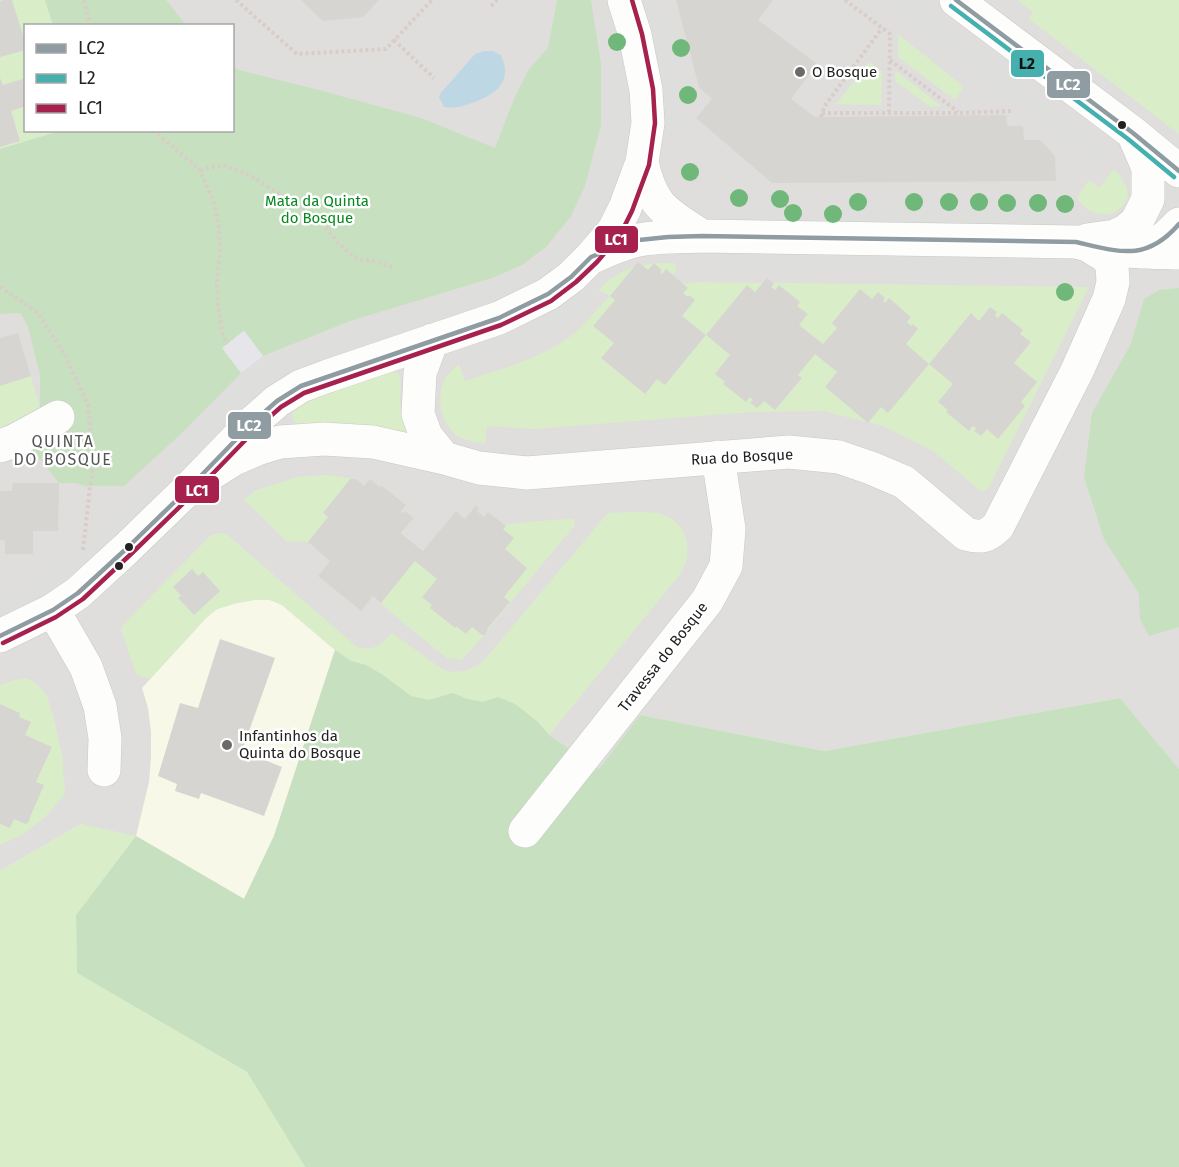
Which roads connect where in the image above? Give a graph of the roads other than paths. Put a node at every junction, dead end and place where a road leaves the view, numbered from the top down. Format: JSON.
{"nodes":[{"id":1,"x":624,"y":0,"type":"edge"},
{"id":2,"x":956,"y":0,"type":"edge"},
{"id":3,"x":1133,"y":133,"type":"junction"},
{"id":4,"x":642,"y":162,"type":"junction"},
{"id":5,"x":1179,"y":171,"type":"edge"},
{"id":6,"x":628,"y":201,"type":"junction"},
{"id":7,"x":1179,"y":224,"type":"edge"},
{"id":8,"x":702,"y":236,"type":"junction"},
{"id":9,"x":1083,"y":244,"type":"junction"},
{"id":10,"x":1140,"y":252,"type":"junction"},
{"id":11,"x":1179,"y":253,"type":"edge"},
{"id":12,"x":591,"y":257,"type":"junction"},
{"id":13,"x":1109,"y":299,"type":"junction"},
{"id":14,"x":432,"y":340,"type":"junction"},
{"id":15,"x":58,"y":417,"type":"dead end"},
{"id":16,"x":0,"y":446,"type":"edge"},
{"id":17,"x":718,"y":457,"type":"junction"},
{"id":18,"x":444,"y":458,"type":"junction"},
{"id":19,"x":191,"y":486,"type":"junction"},
{"id":20,"x":53,"y":610,"type":"junction"},
{"id":21,"x":0,"y":636,"type":"edge"},
{"id":22,"x":104,"y":770,"type":"dead end"},
{"id":23,"x":525,"y":831,"type":"dead end"}],
"edges":[{"from":1,"to":4,"type":"street"},
{"from":2,"to":3,"type":"street"},
{"from":3,"to":5,"type":"street"},
{"from":3,"to":9,"type":"street"},
{"from":4,"to":6,"type":"street"},
{"from":4,"to":8,"type":"street"},
{"from":6,"to":8,"type":"street"},
{"from":6,"to":12,"type":"street"},
{"from":7,"to":10,"type":"street"},
{"from":8,"to":9,"type":"street"},
{"from":8,"to":12,"type":"street"},
{"from":9,"to":10,"type":"street"},
{"from":9,"to":13,"type":"street","name":"Rua do Bosque"},
{"from":10,"to":11,"type":"street"},
{"from":10,"to":13,"type":"street"},
{"from":12,"to":14,"type":"street"},
{"from":13,"to":17,"type":"street","name":"Rua do Bosque"},
{"from":14,"to":18,"type":"street"},
{"from":14,"to":19,"type":"street"},
{"from":15,"to":16,"type":"street"},
{"from":17,"to":18,"type":"street","name":"Rua do Bosque"},
{"from":17,"to":23,"type":"street","name":"Travessa do Bosque"},
{"from":18,"to":19,"type":"street","name":"Rua do Bosque"},
{"from":19,"to":20,"type":"street"},
{"from":20,"to":21,"type":"street"},
{"from":20,"to":22,"type":"street"}]}
